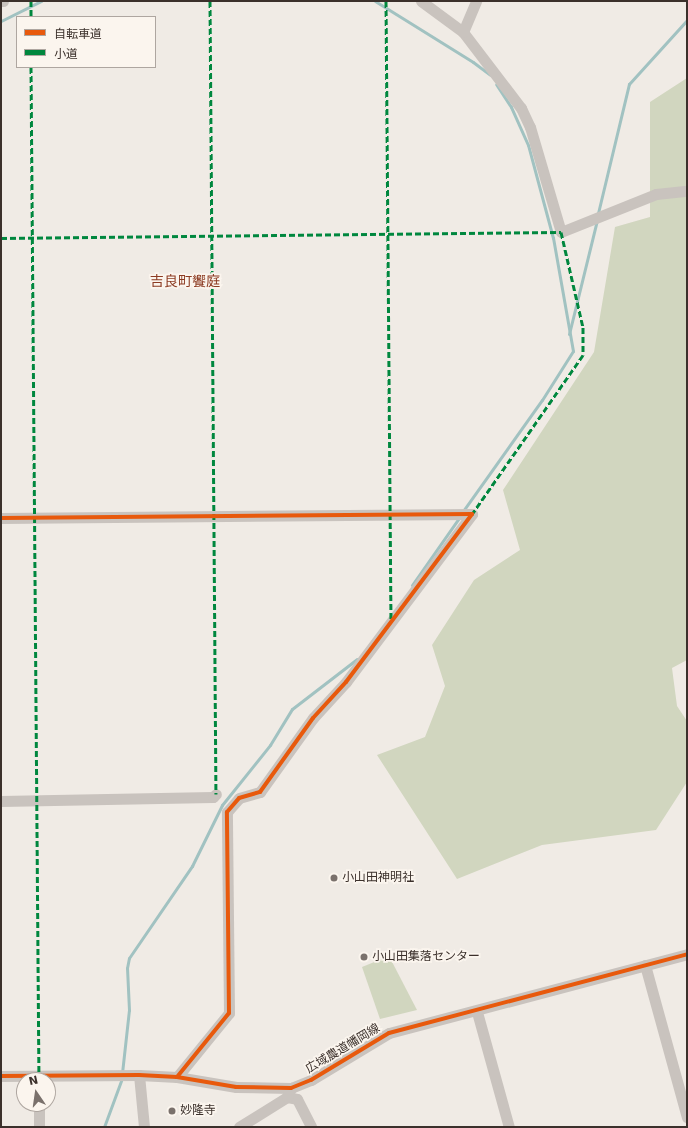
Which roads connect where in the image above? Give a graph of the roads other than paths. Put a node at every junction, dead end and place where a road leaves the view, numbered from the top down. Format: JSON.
{"nodes":[{"id":1,"x":421,"y":1,"type":"edge"},
{"id":2,"x":476,"y":1,"type":"edge"},
{"id":3,"x":463,"y":32,"type":"junction"},
{"id":4,"x":687,"y":191,"type":"edge"},
{"id":5,"x":1,"y":518,"type":"edge"},
{"id":6,"x":216,"y":794,"type":"dead end"},
{"id":7,"x":1,"y":801,"type":"edge"},
{"id":8,"x":687,"y":954,"type":"edge"},
{"id":9,"x":645,"y":966,"type":"junction"},
{"id":10,"x":477,"y":1012,"type":"junction"},
{"id":11,"x":134,"y":1075,"type":"junction"},
{"id":12,"x":1,"y":1076,"type":"edge"},
{"id":13,"x":177,"y":1076,"type":"junction"},
{"id":14,"x":16,"y":1077,"type":"edge"},
{"id":15,"x":56,"y":1077,"type":"edge"},
{"id":16,"x":289,"y":1093,"type":"junction"},
{"id":17,"x":39,"y":1112,"type":"edge"},
{"id":18,"x":687,"y":1117,"type":"edge"},
{"id":19,"x":39,"y":1127,"type":"edge"},
{"id":20,"x":144,"y":1127,"type":"edge"},
{"id":21,"x":239,"y":1127,"type":"edge"},
{"id":22,"x":311,"y":1127,"type":"edge"},
{"id":23,"x":509,"y":1127,"type":"edge"}],
"edges":[{"from":1,"to":3,"type":"street"},
{"from":2,"to":3,"type":"street"},
{"from":3,"to":4,"type":"street"},
{"from":5,"to":13,"type":"street"},
{"from":6,"to":7,"type":"street"},
{"from":8,"to":9,"type":"street","name":"広域農道幡岡線"},
{"from":9,"to":10,"type":"street","name":"広域農道幡岡線"},
{"from":9,"to":18,"type":"street"},
{"from":10,"to":16,"type":"street","name":"広域農道幡岡線"},
{"from":10,"to":23,"type":"street"},
{"from":11,"to":13,"type":"street","name":"広域農道幡岡線"},
{"from":11,"to":15,"type":"street","name":"広域農道幡岡線"},
{"from":11,"to":20,"type":"street"},
{"from":12,"to":14,"type":"street","name":"広域農道幡岡線"},
{"from":13,"to":16,"type":"street","name":"広域農道幡岡線"},
{"from":16,"to":21,"type":"street"},
{"from":16,"to":22,"type":"street"},
{"from":17,"to":19,"type":"street"}]}
